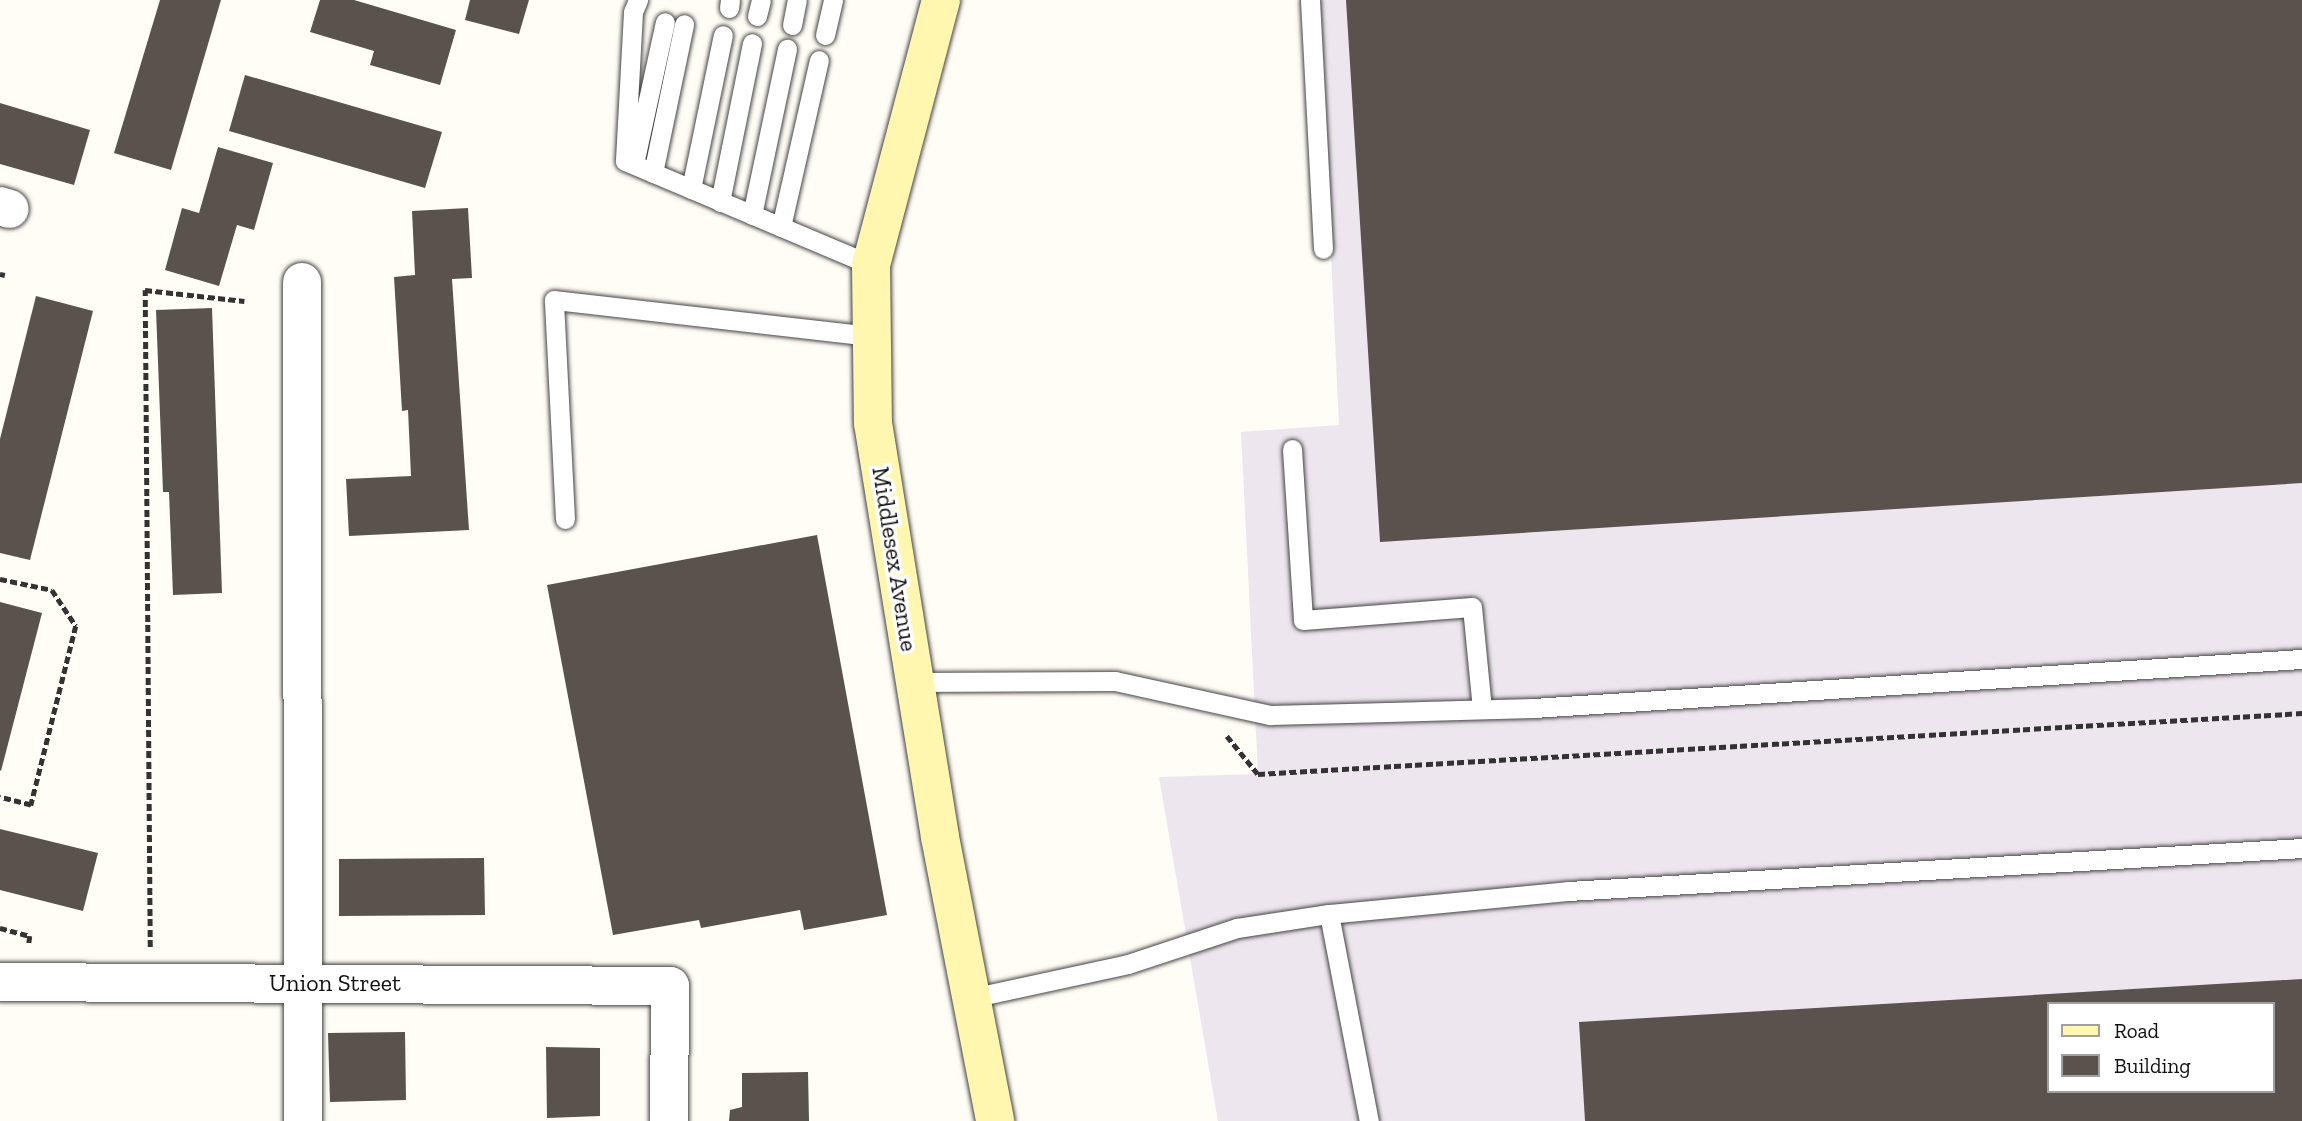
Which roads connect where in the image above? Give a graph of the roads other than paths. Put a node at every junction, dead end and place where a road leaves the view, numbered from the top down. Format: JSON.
{"nodes":[{"id":1,"x":638,"y":0,"type":"edge"},
{"id":2,"x":797,"y":0,"type":"edge"},
{"id":3,"x":833,"y":0,"type":"edge"},
{"id":4,"x":941,"y":0,"type":"edge"},
{"id":5,"x":1310,"y":0,"type":"edge"},
{"id":6,"x":792,"y":25,"type":"dead end"},
{"id":7,"x":723,"y":35,"type":"dead end"},
{"id":8,"x":825,"y":35,"type":"dead end"},
{"id":9,"x":752,"y":43,"type":"dead end"},
{"id":10,"x":787,"y":49,"type":"dead end"},
{"id":11,"x":819,"y":60,"type":"dead end"},
{"id":12,"x":634,"y":166,"type":"junction"},
{"id":13,"x":653,"y":173,"type":"junction"},
{"id":14,"x":691,"y":189,"type":"junction"},
{"id":15,"x":720,"y":202,"type":"junction"},
{"id":16,"x":752,"y":215,"type":"junction"},
{"id":17,"x":780,"y":227,"type":"junction"},
{"id":18,"x":1323,"y":249,"type":"dead end"},
{"id":19,"x":871,"y":265,"type":"junction"},
{"id":20,"x":302,"y":282,"type":"dead end"},
{"id":21,"x":872,"y":336,"type":"junction"},
{"id":22,"x":1292,"y":449,"type":"dead end"},
{"id":23,"x":565,"y":519,"type":"dead end"},
{"id":24,"x":2302,"y":659,"type":"edge"},
{"id":25,"x":915,"y":682,"type":"junction"},
{"id":26,"x":1482,"y":709,"type":"junction"},
{"id":27,"x":2302,"y":848,"type":"edge"},
{"id":28,"x":1329,"y":914,"type":"junction"},
{"id":29,"x":13,"y":969,"type":"edge"},
{"id":30,"x":306,"y":983,"type":"junction"},
{"id":31,"x":971,"y":998,"type":"junction"},
{"id":32,"x":303,"y":1121,"type":"edge"},
{"id":33,"x":669,"y":1121,"type":"edge"},
{"id":34,"x":995,"y":1121,"type":"edge"},
{"id":35,"x":1368,"y":1121,"type":"edge"}],
"edges":[{"from":1,"to":12,"type":"lane"},
{"from":2,"to":6,"type":"lane"},
{"from":3,"to":8,"type":"lane"},
{"from":4,"to":19,"type":"main road","name":"Middlesex Avenue"},
{"from":5,"to":18,"type":"lane"},
{"from":7,"to":14,"type":"lane"},
{"from":9,"to":15,"type":"lane"},
{"from":10,"to":16,"type":"lane"},
{"from":11,"to":17,"type":"lane"},
{"from":12,"to":13,"type":"lane"},
{"from":12,"to":13,"type":"lane"},
{"from":13,"to":14,"type":"lane"},
{"from":14,"to":15,"type":"lane"},
{"from":15,"to":16,"type":"lane"},
{"from":16,"to":17,"type":"lane"},
{"from":17,"to":19,"type":"lane"},
{"from":19,"to":21,"type":"main road","name":"Middlesex Avenue"},
{"from":20,"to":30,"type":"street"},
{"from":21,"to":23,"type":"lane"},
{"from":21,"to":25,"type":"main road","name":"Middlesex Avenue"},
{"from":22,"to":26,"type":"lane"},
{"from":24,"to":26,"type":"lane"},
{"from":25,"to":26,"type":"lane"},
{"from":25,"to":31,"type":"main road","name":"Middlesex Avenue"},
{"from":27,"to":28,"type":"lane"},
{"from":28,"to":31,"type":"lane"},
{"from":28,"to":35,"type":"lane"},
{"from":29,"to":30,"type":"street","name":"Union Street"},
{"from":30,"to":32,"type":"street"},
{"from":30,"to":33,"type":"street","name":"Union Street"},
{"from":31,"to":34,"type":"main road","name":"Middlesex Avenue"}]}
